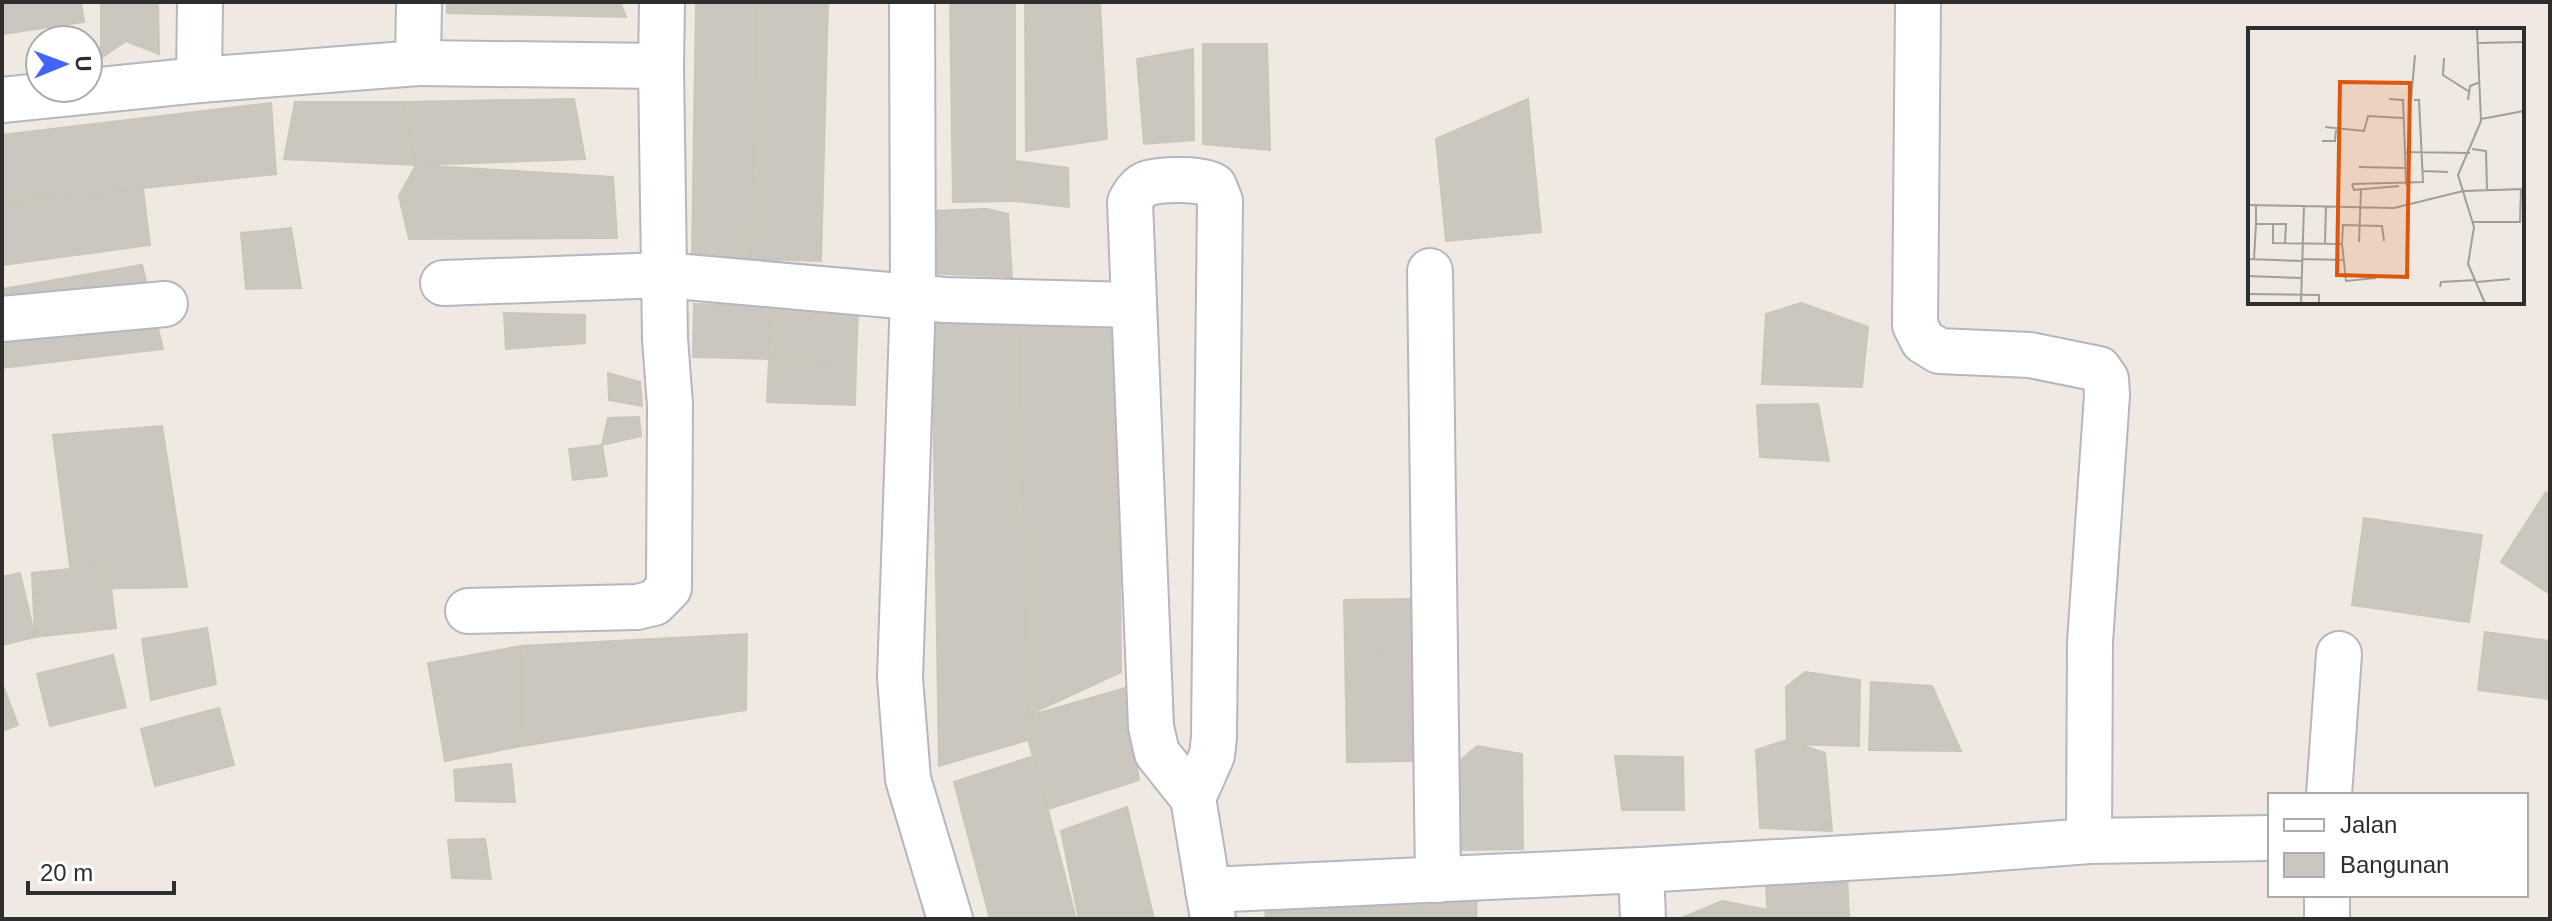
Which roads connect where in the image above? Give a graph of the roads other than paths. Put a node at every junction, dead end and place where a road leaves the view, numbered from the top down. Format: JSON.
{"nodes":[{"id":1,"x":200,"y":2,"type":"edge"},
{"id":2,"x":419,"y":2,"type":"edge"},
{"id":3,"x":662,"y":2,"type":"edge"},
{"id":4,"x":912,"y":2,"type":"edge"},
{"id":5,"x":1918,"y":2,"type":"edge"},
{"id":6,"x":418,"y":63,"type":"junction"},
{"id":7,"x":661,"y":66,"type":"junction"},
{"id":8,"x":199,"y":80,"type":"junction"},
{"id":9,"x":2,"y":100,"type":"edge"},
{"id":10,"x":1430,"y":271,"type":"dead end"},
{"id":11,"x":664,"y":275,"type":"junction"},
{"id":12,"x":443,"y":283,"type":"dead end"},
{"id":13,"x":913,"y":297,"type":"junction"},
{"id":14,"x":165,"y":304,"type":"dead end"},
{"id":15,"x":1133,"y":305,"type":"junction"},
{"id":16,"x":2,"y":319,"type":"edge"},
{"id":17,"x":468,"y":611,"type":"dead end"},
{"id":18,"x":2339,"y":654,"type":"dead end"},
{"id":19,"x":2329,"y":793,"type":"edge"},
{"id":20,"x":1193,"y":798,"type":"junction"},
{"id":21,"x":2268,"y":838,"type":"edge"},
{"id":22,"x":2089,"y":841,"type":"junction"},
{"id":23,"x":1641,"y":870,"type":"junction"},
{"id":24,"x":1438,"y":880,"type":"junction"},
{"id":25,"x":2327,"y":897,"type":"edge"},
{"id":26,"x":1211,"y":905,"type":"edge"},
{"id":27,"x":950,"y":919,"type":"edge"},
{"id":28,"x":1643,"y":919,"type":"edge"},
{"id":29,"x":2327,"y":919,"type":"edge"}],
"edges":[{"from":1,"to":8,"type":"street"},
{"from":2,"to":6,"type":"street"},
{"from":3,"to":7,"type":"street"},
{"from":4,"to":13,"type":"street"},
{"from":5,"to":22,"type":"street"},
{"from":6,"to":7,"type":"street"},
{"from":6,"to":8,"type":"street"},
{"from":7,"to":11,"type":"street"},
{"from":8,"to":9,"type":"street"},
{"from":10,"to":24,"type":"street"},
{"from":11,"to":12,"type":"street"},
{"from":11,"to":13,"type":"street"},
{"from":11,"to":17,"type":"street"},
{"from":13,"to":15,"type":"street"},
{"from":13,"to":27,"type":"street"},
{"from":14,"to":16,"type":"street"},
{"from":15,"to":20,"type":"street"},
{"from":15,"to":20,"type":"street"},
{"from":18,"to":19,"type":"street"},
{"from":20,"to":26,"type":"street"},
{"from":21,"to":22,"type":"street"},
{"from":22,"to":23,"type":"street"},
{"from":23,"to":24,"type":"street"},
{"from":23,"to":28,"type":"street"},
{"from":24,"to":26,"type":"street"},
{"from":25,"to":29,"type":"street"}]}
